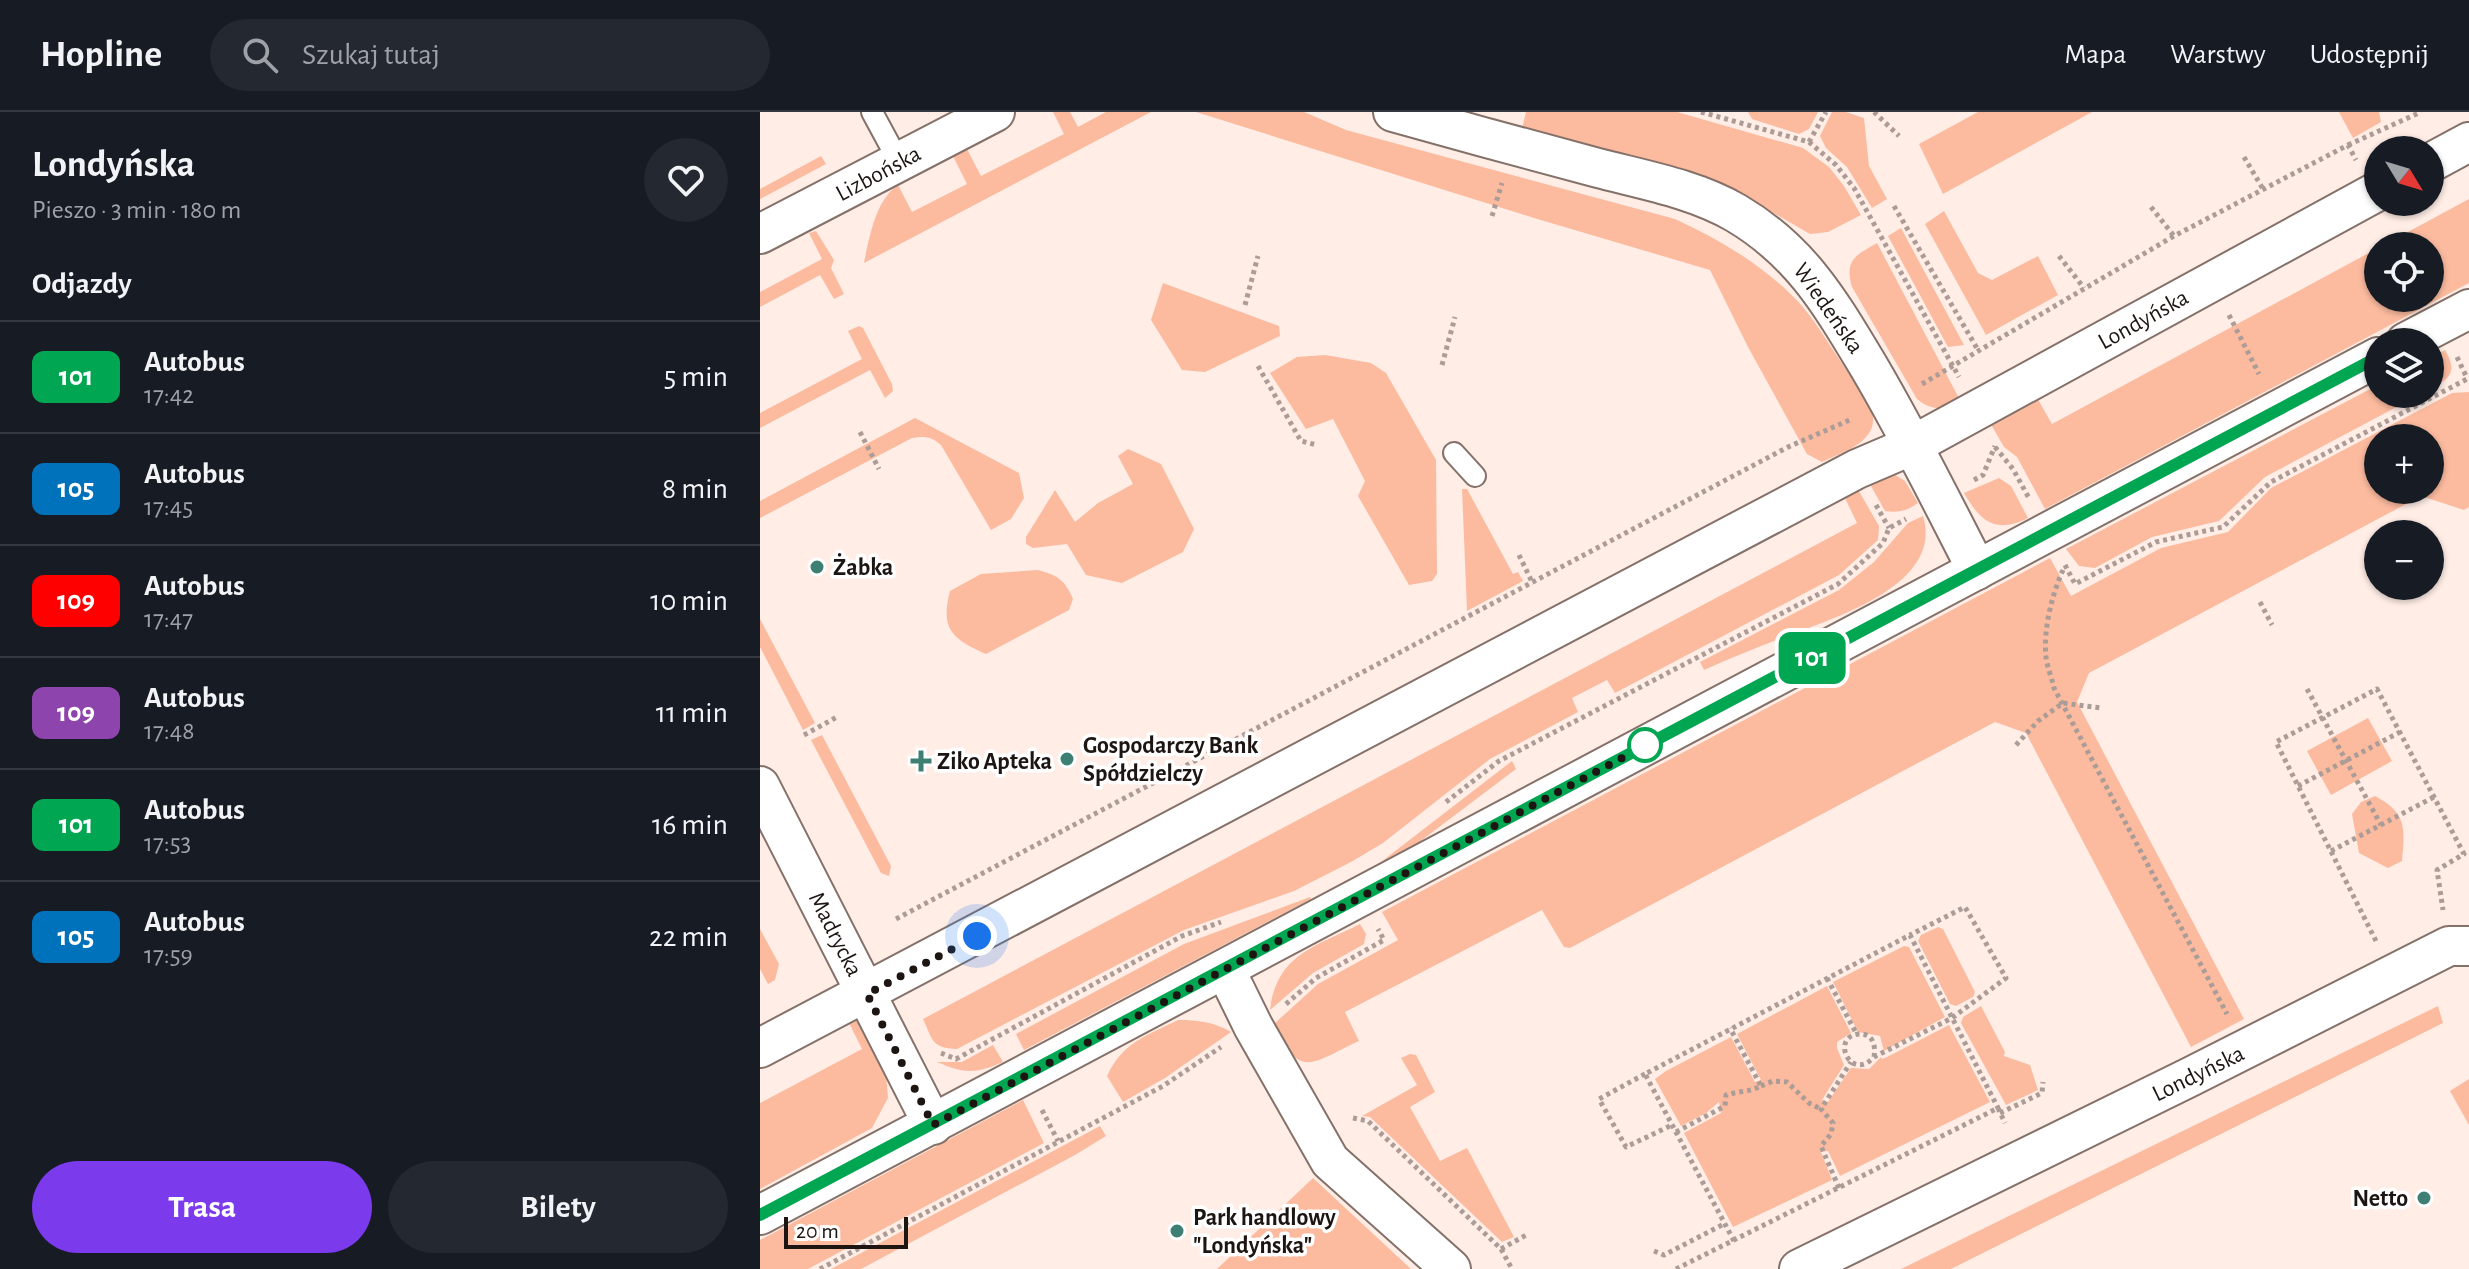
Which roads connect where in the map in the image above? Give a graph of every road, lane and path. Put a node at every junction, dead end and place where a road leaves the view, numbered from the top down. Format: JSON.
{"nodes":[{"id":1,"x":872,"y":112,"type":"edge"},
{"id":2,"x":995,"y":112,"type":"edge"},
{"id":3,"x":1393,"y":112,"type":"edge"},
{"id":4,"x":1701,"y":112,"type":"edge"},
{"id":5,"x":1737,"y":112,"type":"edge"},
{"id":6,"x":1826,"y":112,"type":"edge"},
{"id":7,"x":1874,"y":112,"type":"edge"},
{"id":8,"x":2421,"y":112,"type":"edge"},
{"id":9,"x":2463,"y":112,"type":"edge"},
{"id":10,"x":1734,"y":121,"type":"junction"},
{"id":11,"x":2469,"y":123,"type":"edge"},
{"id":12,"x":1899,"y":136,"type":"dead end"},
{"id":13,"x":1809,"y":142,"type":"junction"},
{"id":14,"x":2469,"y":142,"type":"edge"},
{"id":15,"x":2348,"y":145,"type":"junction"},
{"id":16,"x":2444,"y":155,"type":"edge"},
{"id":17,"x":2244,"y":157,"type":"dead end"},
{"id":18,"x":899,"y":162,"type":"junction"},
{"id":19,"x":2364,"y":172,"type":"edge"},
{"id":20,"x":2263,"y":189,"type":"junction"},
{"id":21,"x":2364,"y":199,"type":"edge"},
{"id":22,"x":1894,"y":206,"type":"dead end"},
{"id":23,"x":2151,"y":207,"type":"dead end"},
{"id":24,"x":1874,"y":225,"type":"dead end"},
{"id":25,"x":760,"y":234,"type":"edge"},
{"id":26,"x":2174,"y":236,"type":"junction"},
{"id":27,"x":1258,"y":256,"type":"dead end"},
{"id":28,"x":2059,"y":256,"type":"dead end"},
{"id":29,"x":2084,"y":288,"type":"junction"},
{"id":30,"x":1245,"y":305,"type":"dead end"},
{"id":31,"x":2469,"y":309,"type":"edge"},
{"id":32,"x":1455,"y":317,"type":"dead end"},
{"id":33,"x":2235,"y":326,"type":"dead end"},
{"id":34,"x":2433,"y":328,"type":"edge"},
{"id":35,"x":1978,"y":350,"type":"junction"},
{"id":36,"x":1966,"y":356,"type":"dead end"},
{"id":37,"x":1442,"y":365,"type":"dead end"},
{"id":38,"x":2364,"y":365,"type":"edge"},
{"id":39,"x":1258,"y":366,"type":"dead end"},
{"id":40,"x":2278,"y":411,"type":"junction"},
{"id":41,"x":860,"y":432,"type":"dead end"},
{"id":42,"x":1317,"y":445,"type":"dead end"},
{"id":43,"x":1913,"y":445,"type":"junction"},
{"id":44,"x":1788,"y":447,"type":"dead end"},
{"id":45,"x":1454,"y":453,"type":"dead end"},
{"id":46,"x":879,"y":469,"type":"dead end"},
{"id":47,"x":1475,"y":476,"type":"dead end"},
{"id":48,"x":1915,"y":514,"type":"dead end"},
{"id":49,"x":1519,"y":555,"type":"dead end"},
{"id":50,"x":2065,"y":566,"type":"dead end"},
{"id":51,"x":1977,"y":570,"type":"junction"},
{"id":52,"x":1533,"y":584,"type":"junction"},
{"id":53,"x":2260,"y":602,"type":"dead end"},
{"id":54,"x":2272,"y":625,"type":"dead end"},
{"id":55,"x":2307,"y":689,"type":"dead end"},
{"id":56,"x":2063,"y":703,"type":"junction"},
{"id":57,"x":2101,"y":708,"type":"dead end"},
{"id":58,"x":837,"y":717,"type":"dead end"},
{"id":59,"x":2324,"y":717,"type":"junction"},
{"id":60,"x":2400,"y":732,"type":"junction"},
{"id":61,"x":804,"y":735,"type":"dead end"},
{"id":62,"x":2016,"y":745,"type":"dead end"},
{"id":63,"x":2346,"y":760,"type":"junction"},
{"id":64,"x":760,"y":786,"type":"edge"},
{"id":65,"x":2298,"y":786,"type":"junction"},
{"id":66,"x":2434,"y":797,"type":"junction"},
{"id":67,"x":1438,"y":809,"type":"dead end"},
{"id":68,"x":2381,"y":825,"type":"junction"},
{"id":69,"x":2331,"y":851,"type":"junction"},
{"id":70,"x":1361,"y":896,"type":"junction"},
{"id":71,"x":896,"y":919,"type":"dead end"},
{"id":72,"x":1225,"y":921,"type":"dead end"},
{"id":73,"x":1910,"y":935,"type":"junction"},
{"id":74,"x":2459,"y":946,"type":"edge"},
{"id":75,"x":1225,"y":969,"type":"junction"},
{"id":76,"x":2393,"y":974,"type":"junction"},
{"id":77,"x":1827,"y":978,"type":"junction"},
{"id":78,"x":867,"y":994,"type":"junction"},
{"id":79,"x":2227,"y":1014,"type":"dead end"},
{"id":80,"x":1952,"y":1018,"type":"junction"},
{"id":81,"x":1253,"y":1026,"type":"junction"},
{"id":82,"x":1730,"y":1028,"type":"junction"},
{"id":83,"x":1856,"y":1034,"type":"junction"},
{"id":84,"x":888,"y":1035,"type":"junction"},
{"id":85,"x":760,"y":1048,"type":"edge"},
{"id":86,"x":1874,"y":1057,"type":"junction"},
{"id":87,"x":1851,"y":1062,"type":"junction"},
{"id":88,"x":1645,"y":1074,"type":"junction"},
{"id":89,"x":2043,"y":1082,"type":"dead end"},
{"id":90,"x":1761,"y":1086,"type":"junction"},
{"id":91,"x":1299,"y":1108,"type":"junction"},
{"id":92,"x":1821,"y":1109,"type":"junction"},
{"id":93,"x":933,"y":1125,"type":"junction"},
{"id":94,"x":1672,"y":1125,"type":"junction"},
{"id":95,"x":1676,"y":1132,"type":"junction"},
{"id":96,"x":1839,"y":1188,"type":"dead end"},
{"id":97,"x":760,"y":1215,"type":"edge"},
{"id":98,"x":1724,"y":1224,"type":"junction"},
{"id":99,"x":1528,"y":1234,"type":"dead end"},
{"id":100,"x":1734,"y":1241,"type":"dead end"},
{"id":101,"x":1501,"y":1249,"type":"junction"},
{"id":102,"x":1654,"y":1251,"type":"dead end"},
{"id":103,"x":820,"y":1269,"type":"edge"},
{"id":104,"x":1451,"y":1269,"type":"edge"},
{"id":105,"x":1512,"y":1269,"type":"edge"},
{"id":106,"x":1799,"y":1269,"type":"edge"}],
"edges":[{"from":1,"to":18,"type":"lane"},
{"from":2,"to":18,"type":"street","name":"Lizbońska"},
{"from":3,"to":43,"type":"street","name":"Wiedeńska"},
{"from":4,"to":10,"type":"path"},
{"from":5,"to":10,"type":"path"},
{"from":6,"to":13,"type":"path"},
{"from":7,"to":12,"type":"path"},
{"from":8,"to":15,"type":"path"},
{"from":9,"to":11,"type":"street"},
{"from":10,"to":13,"type":"path"},
{"from":13,"to":24,"type":"path"},
{"from":14,"to":16,"type":"street"},
{"from":15,"to":19,"type":"path"},
{"from":15,"to":20,"type":"path"},
{"from":17,"to":20,"type":"path"},
{"from":18,"to":25,"type":"street","name":"Lizbońska"},
{"from":20,"to":26,"type":"path"},
{"from":21,"to":43,"type":"street","name":"Londyńska"},
{"from":22,"to":35,"type":"path"},
{"from":23,"to":26,"type":"path"},
{"from":26,"to":29,"type":"path"},
{"from":27,"to":30,"type":"path"},
{"from":28,"to":29,"type":"path"},
{"from":29,"to":35,"type":"path"},
{"from":31,"to":34,"type":"street"},
{"from":32,"to":37,"type":"path"},
{"from":33,"to":40,"type":"path"},
{"from":35,"to":36,"type":"path"},
{"from":38,"to":40,"type":"street"},
{"from":39,"to":42,"type":"path"},
{"from":40,"to":51,"type":"street"},
{"from":41,"to":46,"type":"path"},
{"from":43,"to":51,"type":"street","name":"Wiedeńska"},
{"from":43,"to":78,"type":"street","name":"Londyńska"},
{"from":44,"to":52,"type":"path"},
{"from":45,"to":47,"type":"lane"},
{"from":48,"to":67,"type":"path"},
{"from":49,"to":52,"type":"path"},
{"from":50,"to":56,"type":"path"},
{"from":51,"to":70,"type":"street"},
{"from":52,"to":71,"type":"path"},
{"from":53,"to":54,"type":"path"},
{"from":55,"to":59,"type":"path"},
{"from":56,"to":57,"type":"path"},
{"from":56,"to":62,"type":"path"},
{"from":56,"to":79,"type":"path"},
{"from":58,"to":61,"type":"path"},
{"from":59,"to":60,"type":"path"},
{"from":59,"to":63,"type":"path"},
{"from":59,"to":65,"type":"path"},
{"from":60,"to":63,"type":"path"},
{"from":60,"to":66,"type":"path"},
{"from":63,"to":65,"type":"path"},
{"from":63,"to":68,"type":"path"},
{"from":64,"to":78,"type":"street","name":"Madrycka"},
{"from":65,"to":69,"type":"path"},
{"from":66,"to":68,"type":"path"},
{"from":66,"to":74,"type":"path"},
{"from":68,"to":69,"type":"path"},
{"from":69,"to":76,"type":"path"},
{"from":70,"to":75,"type":"street"},
{"from":70,"to":81,"type":"path"},
{"from":72,"to":84,"type":"path"},
{"from":73,"to":77,"type":"path"},
{"from":73,"to":80,"type":"path"},
{"from":73,"to":80,"type":"path"},
{"from":74,"to":76,"type":"street","name":"Londyńska"},
{"from":75,"to":81,"type":"street"},
{"from":75,"to":93,"type":"street"},
{"from":76,"to":106,"type":"street","name":"Londyńska"},
{"from":77,"to":82,"type":"path"},
{"from":77,"to":83,"type":"path"},
{"from":78,"to":84,"type":"street","name":"Madrycka"},
{"from":78,"to":85,"type":"street","name":"Londyńska"},
{"from":80,"to":86,"type":"path"},
{"from":80,"to":89,"type":"path"},
{"from":81,"to":91,"type":"street"},
{"from":81,"to":103,"type":"path"},
{"from":82,"to":88,"type":"path"},
{"from":82,"to":90,"type":"path"},
{"from":83,"to":86,"type":"path"},
{"from":83,"to":87,"type":"path"},
{"from":84,"to":93,"type":"street","name":"Madrycka"},
{"from":86,"to":87,"type":"path"},
{"from":87,"to":92,"type":"path"},
{"from":88,"to":94,"type":"path"},
{"from":88,"to":94,"type":"path"},
{"from":90,"to":92,"type":"path"},
{"from":90,"to":95,"type":"path"},
{"from":91,"to":101,"type":"path"},
{"from":91,"to":104,"type":"street"},
{"from":92,"to":96,"type":"path"},
{"from":93,"to":97,"type":"street"},
{"from":94,"to":95,"type":"path"},
{"from":95,"to":98,"type":"path"},
{"from":98,"to":100,"type":"path"},
{"from":98,"to":102,"type":"path"},
{"from":99,"to":101,"type":"path"},
{"from":101,"to":105,"type":"path"}]}
